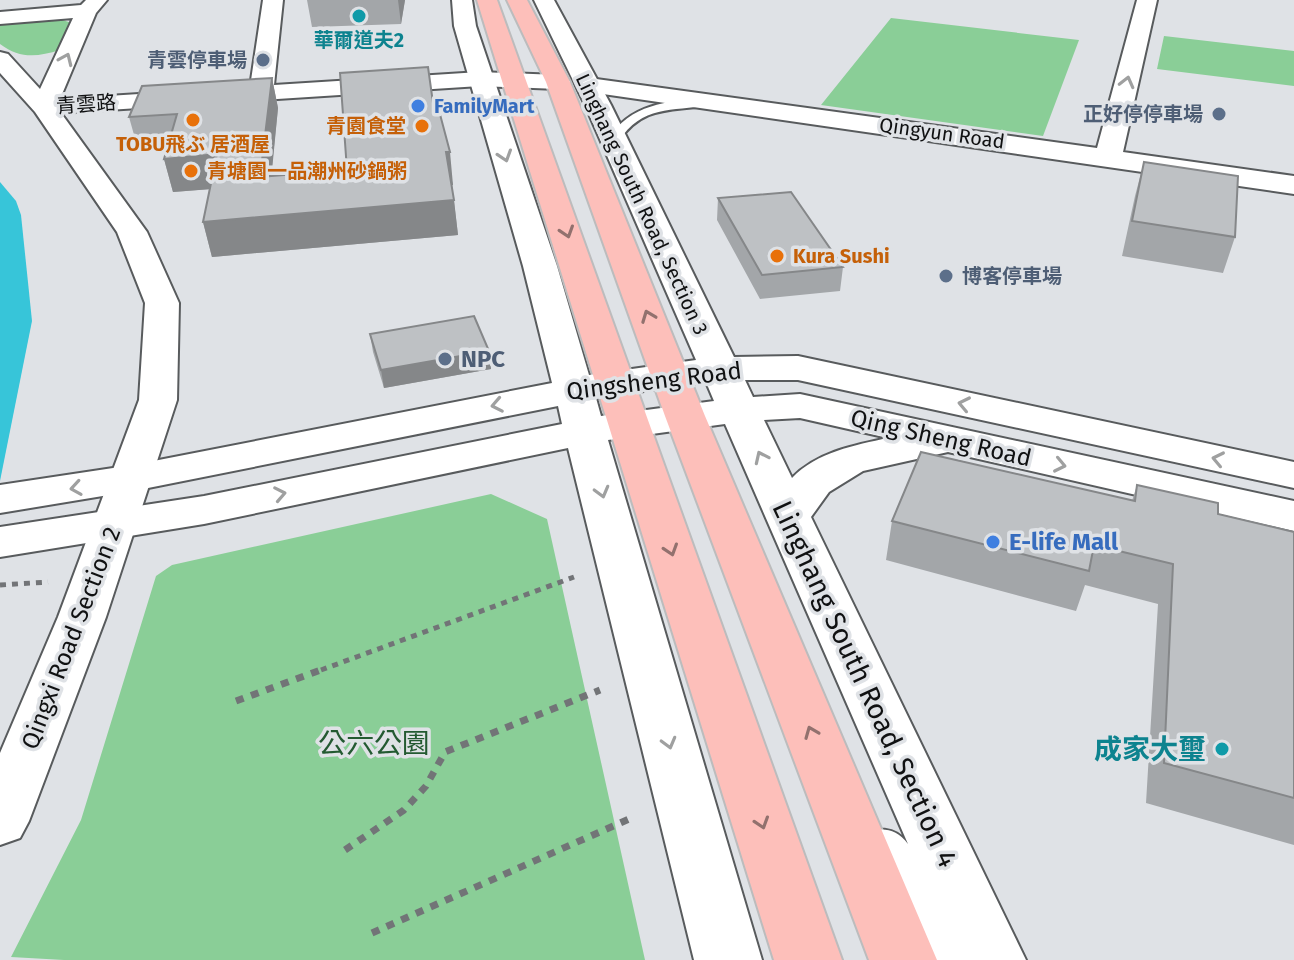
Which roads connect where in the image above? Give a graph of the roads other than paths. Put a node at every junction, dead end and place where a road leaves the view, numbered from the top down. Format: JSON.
{"nodes":[{"id":1,"x":273,"y":0,"type":"edge"},
{"id":2,"x":462,"y":0,"type":"edge"},
{"id":3,"x":487,"y":0,"type":"edge"},
{"id":4,"x":517,"y":0,"type":"edge"},
{"id":5,"x":544,"y":0,"type":"edge"},
{"id":6,"x":1126,"y":0,"type":"edge"},
{"id":7,"x":1147,"y":0,"type":"edge"},
{"id":8,"x":92,"y":6,"type":"edge"},
{"id":9,"x":0,"y":18,"type":"edge"},
{"id":10,"x":1113,"y":42,"type":"dead end"},
{"id":11,"x":0,"y":59,"type":"edge"},
{"id":12,"x":480,"y":79,"type":"junction"},
{"id":13,"x":516,"y":81,"type":"junction"},
{"id":14,"x":574,"y":84,"type":"junction"},
{"id":15,"x":261,"y":92,"type":"junction"},
{"id":16,"x":730,"y":103,"type":"junction"},
{"id":17,"x":44,"y":107,"type":"junction"},
{"id":18,"x":1088,"y":126,"type":"dead end"},
{"id":19,"x":614,"y":139,"type":"junction"},
{"id":20,"x":1080,"y":153,"type":"junction"},
{"id":21,"x":1108,"y":158,"type":"junction"},
{"id":22,"x":1294,"y":185,"type":"edge"},
{"id":23,"x":728,"y":389,"type":"junction"},
{"id":24,"x":678,"y":395,"type":"junction"},
{"id":25,"x":601,"y":406,"type":"junction"},
{"id":26,"x":955,"y":442,"type":"junction"},
{"id":27,"x":1294,"y":475,"type":"edge"},
{"id":28,"x":124,"y":500,"type":"junction"},
{"id":29,"x":1294,"y":516,"type":"edge"},
{"id":30,"x":788,"y":517,"type":"junction"},
{"id":31,"x":3,"y":533,"type":"edge"},
{"id":32,"x":837,"y":795,"type":"junction"},
{"id":33,"x":0,"y":821,"type":"edge"},
{"id":34,"x":728,"y":960,"type":"edge"},
{"id":35,"x":808,"y":960,"type":"edge"},
{"id":36,"x":903,"y":960,"type":"edge"},
{"id":37,"x":953,"y":960,"type":"edge"},
{"id":38,"x":992,"y":960,"type":"edge"}],
"edges":[{"from":1,"to":15,"type":"street"},
{"from":2,"to":12,"type":"street"},
{"from":3,"to":13,"type":"main road"},
{"from":4,"to":14,"type":"main road","name":"Linghang South Road, Section 3"},
{"from":5,"to":14,"type":"street","name":"Linghang South Road, Section 3"},
{"from":6,"to":10,"type":"street"},
{"from":21,"to":7,"type":"street","one_way":true},
{"from":8,"to":9,"type":"street"},
{"from":17,"to":8,"type":"street","one_way":true},
{"from":11,"to":17,"type":"street","name":"Qingxi Road Section 2"},
{"from":12,"to":13,"type":"street","name":"青雲路"},
{"from":12,"to":15,"type":"street","name":"青雲路"},
{"from":12,"to":25,"type":"street","one_way":true},
{"from":13,"to":14,"type":"street","name":"青雲路"},
{"from":13,"to":25,"type":"main road","one_way":true},
{"from":14,"to":16,"type":"street","name":"Qingyun Road"},
{"from":14,"to":19,"type":"street","name":"Linghang South Road, Section 3"},
{"from":24,"to":14,"type":"main road","name":"Linghang South Road, Section 3","one_way":true},
{"from":15,"to":17,"type":"street","name":"青雲路"},
{"from":16,"to":19,"type":"lane"},
{"from":16,"to":20,"type":"street","name":"Qingyun Road"},
{"from":17,"to":28,"type":"street","name":"Qingxi Road Section 2"},
{"from":18,"to":20,"type":"street"},
{"from":19,"to":23,"type":"street","name":"Linghang South Road, Section 3"},
{"from":20,"to":21,"type":"street","name":"Qingyun Road"},
{"from":21,"to":22,"type":"street","name":"Qingyun Road"},
{"from":23,"to":24,"type":"street","name":"Qing Sheng Road"},
{"from":23,"to":26,"type":"street","name":"Qing Sheng Road"},
{"from":27,"to":23,"type":"street","name":"Qingsheng Road","one_way":true},
{"from":30,"to":23,"type":"street","name":"Linghang South Road, Section 4","one_way":true},
{"from":24,"to":25,"type":"street","name":"Qing Sheng Road"},
{"from":32,"to":24,"type":"main road","one_way":true},
{"from":25,"to":28,"type":"street","name":"Qingsheng Road"},
{"from":25,"to":34,"type":"street","one_way":true},
{"from":25,"to":35,"type":"main road","one_way":true},
{"from":26,"to":29,"type":"street","name":"Qing Sheng Road","one_way":true},
{"from":26,"to":30,"type":"street"},
{"from":28,"to":31,"type":"street","name":"Qingsheng Road"},
{"from":28,"to":33,"type":"street","name":"Qingxi Road Section 2"},
{"from":30,"to":38,"type":"street","name":"Linghang South Road, Section 4"},
{"from":32,"to":36,"type":"main road"},
{"from":32,"to":37,"type":"street"}]}
